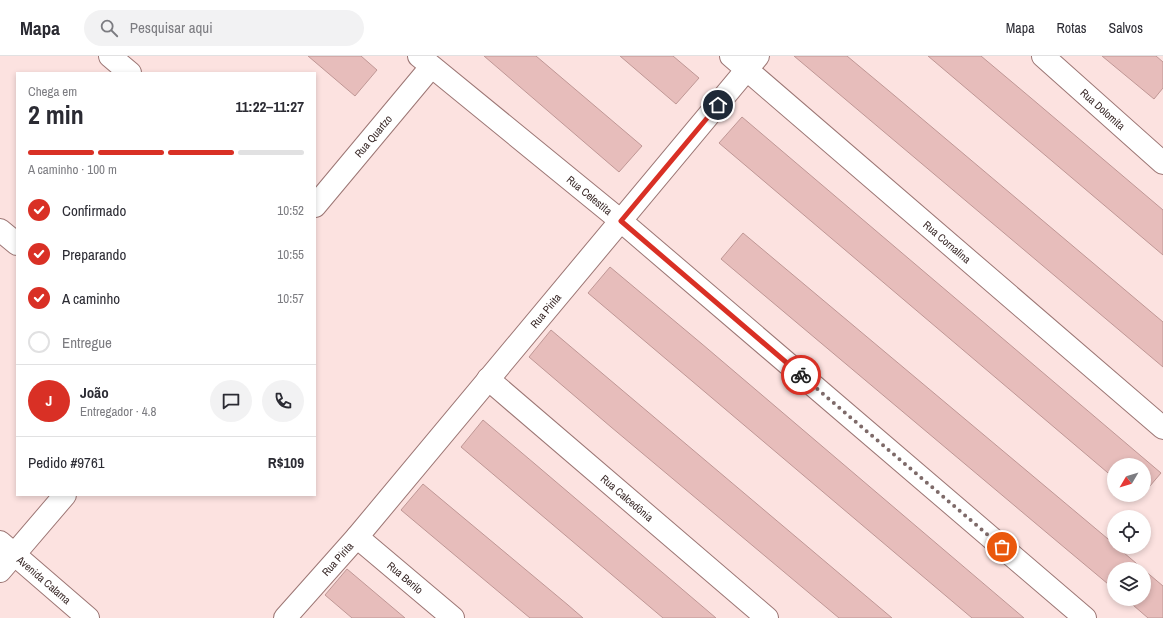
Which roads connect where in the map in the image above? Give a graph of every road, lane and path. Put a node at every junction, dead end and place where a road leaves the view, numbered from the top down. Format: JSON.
{"nodes":[{"id":1,"x":110,"y":56,"type":"edge"},
{"id":2,"x":1043,"y":56,"type":"edge"},
{"id":3,"x":425,"y":61,"type":"edge"},
{"id":4,"x":745,"y":61,"type":"edge"},
{"id":5,"x":129,"y":72,"type":"edge"},
{"id":6,"x":1163,"y":163,"type":"edge"},
{"id":7,"x":316,"y":205,"type":"edge"},
{"id":8,"x":621,"y":221,"type":"junction"},
{"id":9,"x":0,"y":230,"type":"edge"},
{"id":10,"x":16,"y":243,"type":"edge"},
{"id":11,"x":488,"y":379,"type":"junction"},
{"id":12,"x":1163,"y":428,"type":"edge"},
{"id":13,"x":64,"y":496,"type":"edge"},
{"id":14,"x":357,"y":537,"type":"junction"},
{"id":15,"x":7,"y":548,"type":"edge"},
{"id":16,"x":0,"y":571,"type":"edge"},
{"id":17,"x":88,"y":618,"type":"edge"},
{"id":18,"x":285,"y":618,"type":"edge"},
{"id":19,"x":453,"y":618,"type":"edge"},
{"id":20,"x":767,"y":618,"type":"edge"},
{"id":21,"x":1085,"y":618,"type":"edge"}],
"edges":[{"from":1,"to":5,"type":"street"},
{"from":2,"to":6,"type":"street","name":"Rua Dolomita"},
{"from":3,"to":7,"type":"street","name":"Rua Quartzo"},
{"from":3,"to":8,"type":"street","name":"Rua Celestita"},
{"from":4,"to":8,"type":"street","name":"Rua Pirita"},
{"from":4,"to":12,"type":"street","name":"Rua Cornalina"},
{"from":8,"to":11,"type":"street","name":"Rua Pirita"},
{"from":8,"to":21,"type":"street","name":"Rua Celestita"},
{"from":9,"to":10,"type":"street"},
{"from":11,"to":14,"type":"street","name":"Rua Pirita"},
{"from":11,"to":20,"type":"street","name":"Rua Calcedônia"},
{"from":13,"to":15,"type":"street"},
{"from":14,"to":18,"type":"street","name":"Rua Pirita"},
{"from":14,"to":19,"type":"street","name":"Rua Berilo"},
{"from":15,"to":16,"type":"street"},
{"from":15,"to":17,"type":"street","name":"Avenida Calama"}]}
